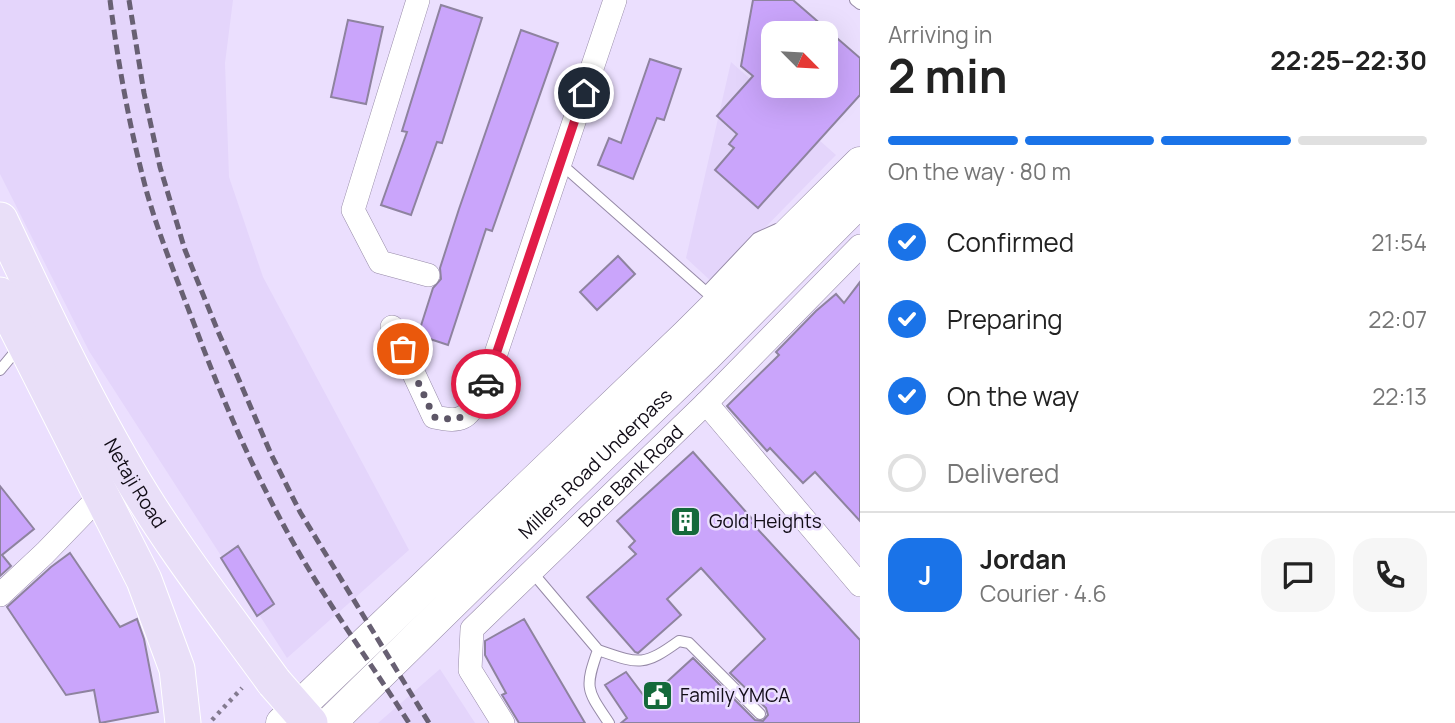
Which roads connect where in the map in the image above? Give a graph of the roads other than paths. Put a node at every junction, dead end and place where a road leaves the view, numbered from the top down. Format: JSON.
{"nodes":[{"id":1,"x":418,"y":0,"type":"edge"},
{"id":2,"x":615,"y":0,"type":"edge"},
{"id":3,"x":855,"y":0,"type":"edge"},
{"id":4,"x":860,"y":5,"type":"edge"},
{"id":5,"x":560,"y":163,"type":"junction"},
{"id":6,"x":860,"y":163,"type":"edge"},
{"id":7,"x":860,"y":201,"type":"edge"},
{"id":8,"x":808,"y":215,"type":"junction"},
{"id":9,"x":0,"y":220,"type":"edge"},
{"id":10,"x":860,"y":246,"type":"edge"},
{"id":11,"x":428,"y":275,"type":"dead end"},
{"id":12,"x":0,"y":295,"type":"edge"},
{"id":13,"x":392,"y":327,"type":"dead end"},
{"id":14,"x":24,"y":341,"type":"junction"},
{"id":15,"x":0,"y":370,"type":"edge"},
{"id":16,"x":706,"y":403,"type":"junction"},
{"id":17,"x":102,"y":495,"type":"junction"},
{"id":18,"x":532,"y":572,"type":"junction"},
{"id":19,"x":860,"y":585,"type":"edge"},
{"id":20,"x":0,"y":595,"type":"edge"},
{"id":21,"x":598,"y":650,"type":"junction"},
{"id":22,"x":760,"y":714,"type":"dead end"},
{"id":23,"x":183,"y":723,"type":"edge"},
{"id":24,"x":282,"y":723,"type":"edge"},
{"id":25,"x":310,"y":723,"type":"edge"},
{"id":26,"x":330,"y":723,"type":"edge"},
{"id":27,"x":503,"y":723,"type":"edge"},
{"id":28,"x":609,"y":723,"type":"edge"}],
"edges":[{"from":1,"to":11,"type":"street"},
{"from":2,"to":5,"type":"street"},
{"from":3,"to":4,"type":"lane"},
{"from":5,"to":8,"type":"lane"},
{"from":5,"to":13,"type":"street"},
{"from":6,"to":8,"type":"main road","name":"Millers Road Underpass"},
{"from":7,"to":26,"type":"main road","name":"Millers Road Underpass"},
{"from":8,"to":24,"type":"main road","name":"Millers Road Underpass"},
{"from":9,"to":25,"type":"main road","name":"Netaji Road","bridge":true},
{"from":10,"to":16,"type":"street","name":"Bore Bank Road"},
{"from":12,"to":14,"type":"main road","name":"Netaji Road"},
{"from":14,"to":15,"type":"lane"},
{"from":14,"to":17,"type":"main road","name":"Netaji Road"},
{"from":16,"to":18,"type":"street","name":"Bore Bank Road"},
{"from":16,"to":19,"type":"street"},
{"from":17,"to":20,"type":"street"},
{"from":17,"to":23,"type":"main road","name":"Netaji Road"},
{"from":18,"to":21,"type":"lane"},
{"from":18,"to":27,"type":"street","name":"Bore Bank Road"},
{"from":21,"to":22,"type":"lane"},
{"from":21,"to":28,"type":"lane"}]}
